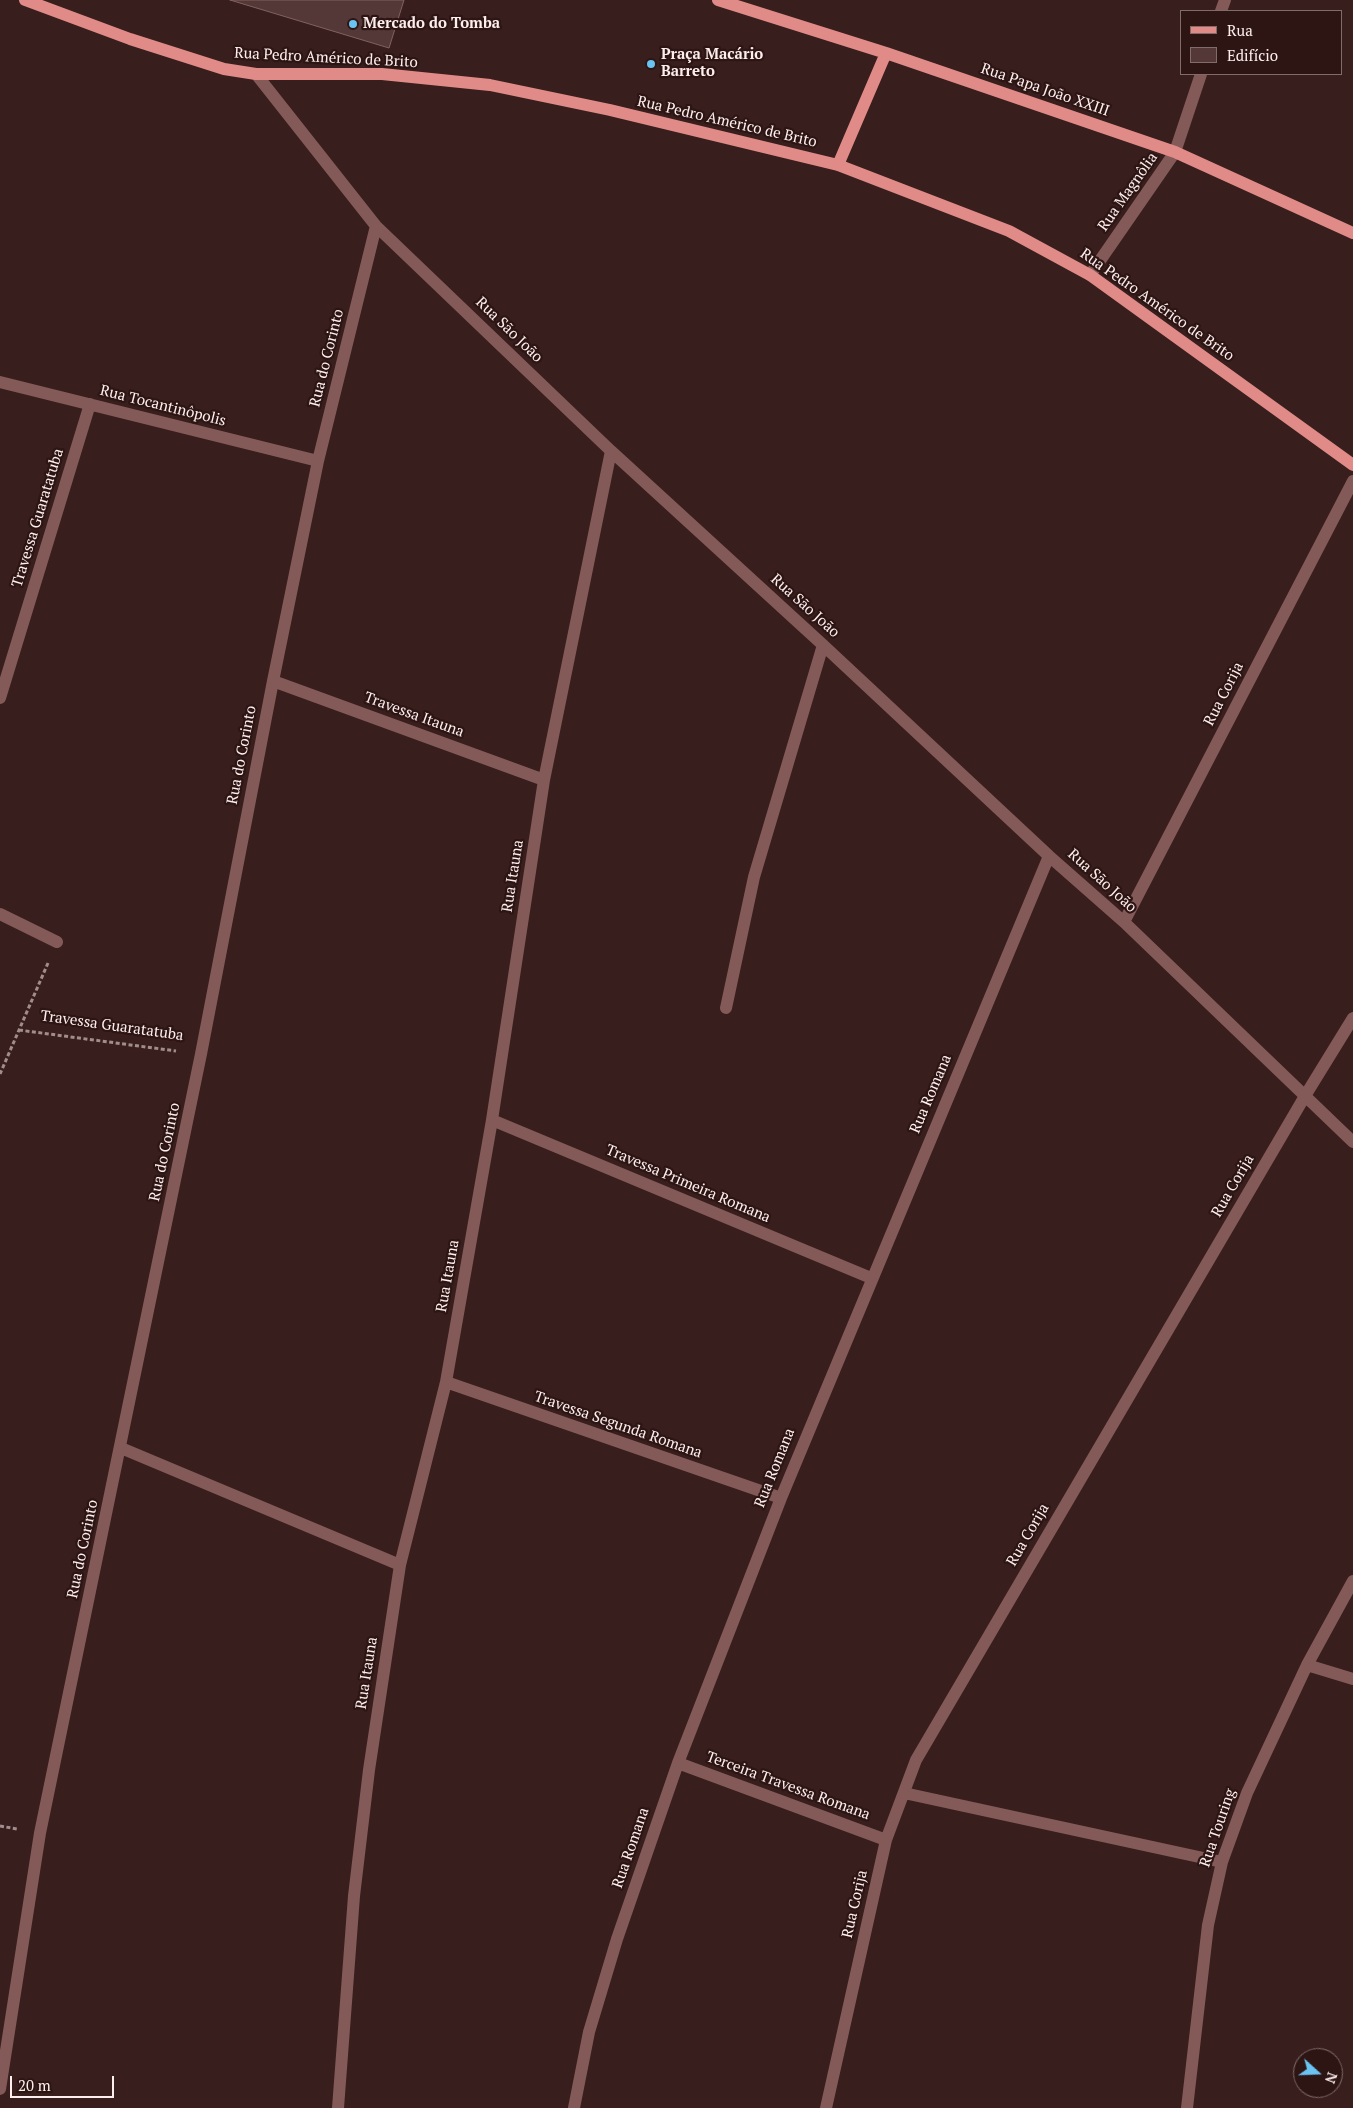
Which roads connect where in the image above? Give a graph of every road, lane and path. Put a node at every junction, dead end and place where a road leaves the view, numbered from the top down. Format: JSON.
{"nodes":[{"id":1,"x":24,"y":0,"type":"edge"},
{"id":2,"x":718,"y":0,"type":"edge"},
{"id":3,"x":886,"y":53,"type":"junction"},
{"id":4,"x":256,"y":74,"type":"junction"},
{"id":5,"x":1201,"y":75,"type":"edge"},
{"id":6,"x":1175,"y":152,"type":"junction"},
{"id":7,"x":838,"y":164,"type":"junction"},
{"id":8,"x":376,"y":226,"type":"junction"},
{"id":9,"x":1353,"y":233,"type":"edge"},
{"id":10,"x":1090,"y":274,"type":"junction"},
{"id":11,"x":0,"y":382,"type":"edge"},
{"id":12,"x":90,"y":404,"type":"junction"},
{"id":13,"x":611,"y":451,"type":"junction"},
{"id":14,"x":318,"y":461,"type":"junction"},
{"id":15,"x":1353,"y":465,"type":"edge"},
{"id":16,"x":1353,"y":481,"type":"edge"},
{"id":17,"x":823,"y":645,"type":"junction"},
{"id":18,"x":273,"y":681,"type":"junction"},
{"id":19,"x":0,"y":698,"type":"edge"},
{"id":20,"x":544,"y":780,"type":"junction"},
{"id":21,"x":1049,"y":856,"type":"junction"},
{"id":22,"x":0,"y":914,"type":"edge"},
{"id":23,"x":1124,"y":922,"type":"junction"},
{"id":24,"x":57,"y":942,"type":"joint"},
{"id":25,"x":726,"y":1008,"type":"dead end"},
{"id":26,"x":1353,"y":1018,"type":"edge"},
{"id":27,"x":19,"y":1030,"type":"junction"},
{"id":28,"x":202,"y":1054,"type":"junction"},
{"id":29,"x":0,"y":1074,"type":"edge"},
{"id":30,"x":1305,"y":1096,"type":"junction"},
{"id":31,"x":492,"y":1120,"type":"junction"},
{"id":32,"x":1353,"y":1142,"type":"edge"},
{"id":33,"x":871,"y":1278,"type":"junction"},
{"id":34,"x":446,"y":1382,"type":"junction"},
{"id":35,"x":121,"y":1448,"type":"junction"},
{"id":36,"x":780,"y":1498,"type":"junction"},
{"id":37,"x":400,"y":1565,"type":"junction"},
{"id":38,"x":1353,"y":1581,"type":"edge"},
{"id":39,"x":1307,"y":1665,"type":"junction"},
{"id":40,"x":1353,"y":1679,"type":"edge"},
{"id":41,"x":678,"y":1763,"type":"junction"},
{"id":42,"x":904,"y":1793,"type":"junction"},
{"id":43,"x":886,"y":1840,"type":"junction"},
{"id":44,"x":1222,"y":1862,"type":"junction"},
{"id":45,"x":0,"y":2089,"type":"edge"},
{"id":46,"x":338,"y":2108,"type":"edge"},
{"id":47,"x":574,"y":2108,"type":"edge"},
{"id":48,"x":826,"y":2108,"type":"edge"},
{"id":49,"x":1187,"y":2108,"type":"edge"}],
"edges":[{"from":1,"to":4,"type":"main road","name":"Rua Pedro Américo de Brito"},
{"from":2,"to":3,"type":"main road","name":"Rua Papa João XXIII"},
{"from":3,"to":6,"type":"main road","name":"Rua Papa João XXIII"},
{"from":3,"to":7,"type":"main road"},
{"from":4,"to":7,"type":"main road","name":"Rua Pedro Américo de Brito"},
{"from":4,"to":8,"type":"street","name":"Rua São João"},
{"from":5,"to":6,"type":"street","name":"Rua Magnôlia"},
{"from":6,"to":9,"type":"main road","name":"Rua Papa João XXIII"},
{"from":6,"to":10,"type":"street","name":"Rua Magnôlia"},
{"from":7,"to":10,"type":"main road","name":"Rua Pedro Américo de Brito"},
{"from":8,"to":13,"type":"street","name":"Rua São João"},
{"from":8,"to":14,"type":"street","name":"Rua do Corinto"},
{"from":10,"to":15,"type":"main road","name":"Rua Pedro Américo de Brito"},
{"from":11,"to":12,"type":"street","name":"Rua Tocantinôpolis"},
{"from":12,"to":14,"type":"street","name":"Rua Tocantinôpolis"},
{"from":12,"to":19,"type":"street","name":"Travessa Guaratatuba"},
{"from":13,"to":17,"type":"street","name":"Rua São João"},
{"from":13,"to":20,"type":"street","name":"Rua Itauna"},
{"from":14,"to":18,"type":"street","name":"Rua do Corinto"},
{"from":16,"to":23,"type":"street","name":"Rua Corija"},
{"from":17,"to":21,"type":"street","name":"Rua São João"},
{"from":17,"to":25,"type":"street"},
{"from":18,"to":20,"type":"street","name":"Travessa Itauna"},
{"from":18,"to":28,"type":"street","name":"Rua do Corinto"},
{"from":20,"to":31,"type":"street","name":"Rua Itauna"},
{"from":21,"to":23,"type":"street","name":"Rua São João"},
{"from":21,"to":33,"type":"street","name":"Rua Romana"},
{"from":22,"to":24,"type":"street"},
{"from":23,"to":30,"type":"street","name":"Rua São João"},
{"from":24,"to":27,"type":"path","name":"Travessa Guaratatuba"},
{"from":26,"to":30,"type":"street","name":"Rua Corija"},
{"from":27,"to":28,"type":"path","name":"Travessa Guaratatuba"},
{"from":27,"to":29,"type":"path","name":"Travessa Guaratatuba"},
{"from":28,"to":35,"type":"street","name":"Rua do Corinto"},
{"from":30,"to":32,"type":"street","name":"Rua São João"},
{"from":30,"to":42,"type":"street","name":"Rua Corija"},
{"from":31,"to":33,"type":"street","name":"Travessa Primeira Romana"},
{"from":31,"to":34,"type":"street","name":"Rua Itauna"},
{"from":33,"to":36,"type":"street","name":"Rua Romana"},
{"from":34,"to":36,"type":"street","name":"Travessa Segunda Romana"},
{"from":34,"to":37,"type":"street","name":"Rua Itauna"},
{"from":35,"to":37,"type":"street"},
{"from":35,"to":45,"type":"street","name":"Rua do Corinto"},
{"from":36,"to":41,"type":"street","name":"Rua Romana"},
{"from":37,"to":46,"type":"street","name":"Rua Itauna"},
{"from":38,"to":39,"type":"street","name":"Rua Touring"},
{"from":39,"to":40,"type":"street"},
{"from":39,"to":44,"type":"street","name":"Rua Touring"},
{"from":41,"to":43,"type":"street","name":"Terceira Travessa Romana"},
{"from":41,"to":47,"type":"street","name":"Rua Romana"},
{"from":42,"to":43,"type":"street","name":"Rua Corija"},
{"from":42,"to":44,"type":"street"},
{"from":43,"to":48,"type":"street","name":"Rua Corija"},
{"from":44,"to":49,"type":"street","name":"Rua Touring"}]}
